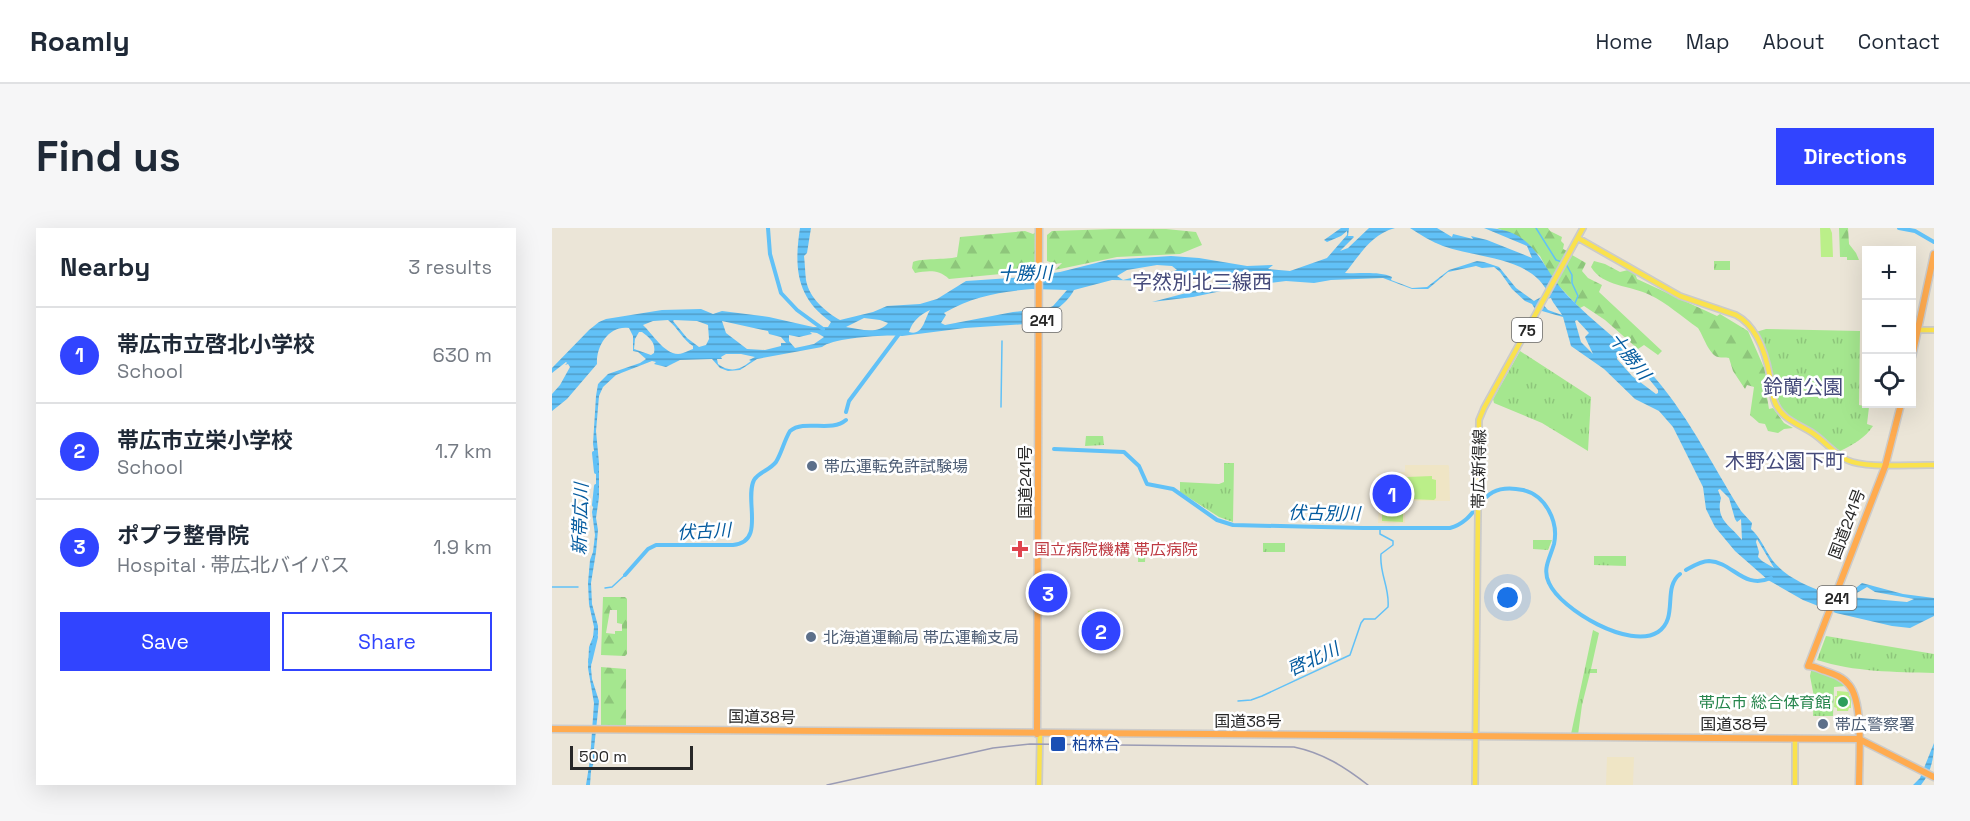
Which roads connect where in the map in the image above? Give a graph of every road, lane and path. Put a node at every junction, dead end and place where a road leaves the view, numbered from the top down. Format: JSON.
{"nodes":[{"id":1,"x":1041,"y":228,"type":"edge"},
{"id":2,"x":1584,"y":228,"type":"edge"},
{"id":3,"x":1578,"y":238,"type":"junction"},
{"id":4,"x":1934,"y":254,"type":"edge"},
{"id":5,"x":1917,"y":330,"type":"junction"},
{"id":6,"x":1934,"y":330,"type":"edge"},
{"id":7,"x":1912,"y":354,"type":"edge"},
{"id":8,"x":1900,"y":408,"type":"edge"},
{"id":9,"x":1886,"y":464,"type":"junction"},
{"id":10,"x":1934,"y":465,"type":"edge"},
{"id":11,"x":552,"y":730,"type":"edge"},
{"id":12,"x":1038,"y":734,"type":"junction"},
{"id":13,"x":1476,"y":738,"type":"junction"},
{"id":14,"x":1796,"y":739,"type":"junction"},
{"id":15,"x":1860,"y":740,"type":"junction"},
{"id":16,"x":1931,"y":777,"type":"edge"},
{"id":17,"x":1038,"y":785,"type":"edge"},
{"id":18,"x":1476,"y":785,"type":"edge"},
{"id":19,"x":1795,"y":785,"type":"edge"},
{"id":20,"x":1860,"y":785,"type":"edge"}],
"edges":[{"from":1,"to":12,"type":"highway","name":"国道241号","number":"241"},
{"from":2,"to":3,"type":"main road","name":"帯広新得線","number":"75"},
{"from":3,"to":9,"type":"main road"},
{"from":3,"to":13,"type":"main road","name":"帯広新得線","number":"75"},
{"from":4,"to":5,"type":"highway"},
{"from":5,"to":6,"type":"main road"},
{"from":5,"to":7,"type":"highway"},
{"from":8,"to":9,"type":"highway","name":"国道241号","number":"241"},
{"from":9,"to":10,"type":"main road"},
{"from":9,"to":15,"type":"highway","name":"国道241号","number":"241"},
{"from":11,"to":12,"type":"highway","name":"国道38号"},
{"from":12,"to":13,"type":"highway","name":"国道38号"},
{"from":12,"to":17,"type":"main road"},
{"from":13,"to":14,"type":"highway","name":"国道38号"},
{"from":13,"to":18,"type":"main road","name":"帯広新得線"},
{"from":14,"to":15,"type":"highway","name":"国道38号"},
{"from":14,"to":19,"type":"main road"},
{"from":15,"to":16,"type":"highway","name":"国道38号"},
{"from":15,"to":20,"type":"highway"}]}
